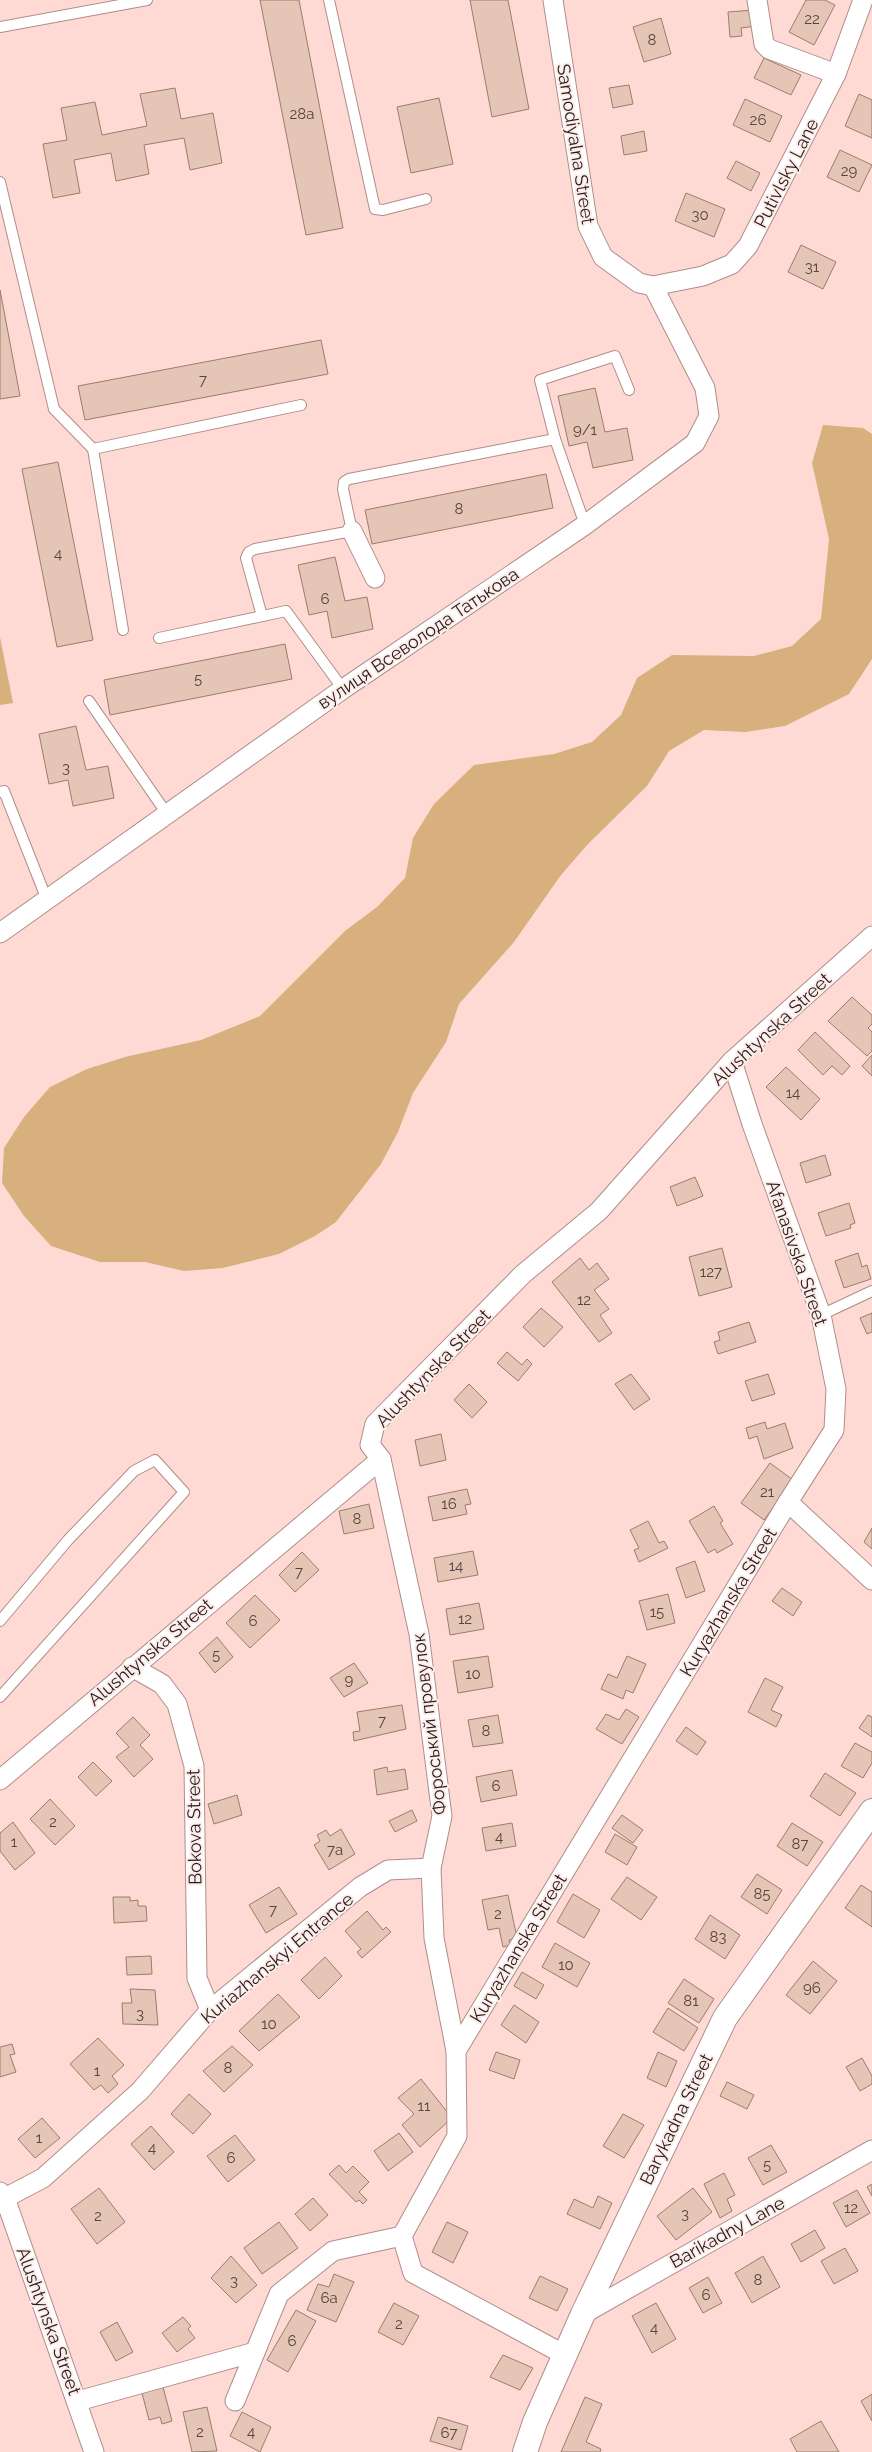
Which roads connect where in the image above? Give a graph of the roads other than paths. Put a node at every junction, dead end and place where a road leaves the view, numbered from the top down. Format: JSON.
{"nodes":[{"id":1,"x":147,"y":0,"type":"edge"},
{"id":2,"x":329,"y":0,"type":"edge"},
{"id":3,"x":553,"y":0,"type":"edge"},
{"id":4,"x":757,"y":0,"type":"edge"},
{"id":5,"x":863,"y":0,"type":"edge"},
{"id":6,"x":0,"y":27,"type":"edge"},
{"id":7,"x":836,"y":74,"type":"junction"},
{"id":8,"x":0,"y":182,"type":"edge"},
{"id":9,"x":426,"y":199,"type":"dead end"},
{"id":10,"x":653,"y":286,"type":"junction"},
{"id":11,"x":628,"y":390,"type":"dead end"},
{"id":12,"x":301,"y":405,"type":"dead end"},
{"id":13,"x":554,"y":439,"type":"junction"},
{"id":14,"x":93,"y":449,"type":"junction"},
{"id":15,"x":585,"y":525,"type":"junction"},
{"id":16,"x":352,"y":531,"type":"junction"},
{"id":17,"x":375,"y":578,"type":"dead end"},
{"id":18,"x":262,"y":616,"type":"junction"},
{"id":19,"x":123,"y":630,"type":"dead end"},
{"id":20,"x":158,"y":638,"type":"dead end"},
{"id":21,"x":343,"y":689,"type":"junction"},
{"id":22,"x":89,"y":701,"type":"dead end"},
{"id":23,"x":0,"y":792,"type":"edge"},
{"id":24,"x":167,"y":814,"type":"junction"},
{"id":25,"x":47,"y":900,"type":"junction"},
{"id":26,"x":0,"y":933,"type":"edge"},
{"id":27,"x":872,"y":936,"type":"edge"},
{"id":28,"x":732,"y":1061,"type":"junction"},
{"id":29,"x":872,"y":1290,"type":"edge"},
{"id":30,"x":821,"y":1315,"type":"junction"},
{"id":31,"x":381,"y":1459,"type":"junction"},
{"id":32,"x":788,"y":1502,"type":"junction"},
{"id":33,"x":872,"y":1580,"type":"edge"},
{"id":34,"x":0,"y":1621,"type":"edge"},
{"id":35,"x":132,"y":1667,"type":"junction"},
{"id":36,"x":0,"y":1697,"type":"edge"},
{"id":37,"x":0,"y":1780,"type":"edge"},
{"id":38,"x":872,"y":1811,"type":"edge"},
{"id":39,"x":431,"y":1868,"type":"junction"},
{"id":40,"x":210,"y":2010,"type":"junction"},
{"id":41,"x":456,"y":2051,"type":"junction"},
{"id":42,"x":872,"y":2150,"type":"edge"},
{"id":43,"x":2,"y":2195,"type":"edge"},
{"id":44,"x":402,"y":2236,"type":"junction"},
{"id":45,"x":583,"y":2314,"type":"junction"},
{"id":46,"x":255,"y":2352,"type":"junction"},
{"id":47,"x":565,"y":2355,"type":"junction"},
{"id":48,"x":78,"y":2401,"type":"junction"},
{"id":49,"x":235,"y":2401,"type":"dead end"},
{"id":50,"x":94,"y":2452,"type":"edge"},
{"id":51,"x":525,"y":2452,"type":"edge"}],
"edges":[{"from":1,"to":6,"type":"lane"},
{"from":2,"to":9,"type":"lane"},
{"from":3,"to":10,"type":"street","name":"Samodiyalna Street"},
{"from":4,"to":7,"type":"street"},
{"from":5,"to":7,"type":"street","name":"Putivlsky Lane"},
{"from":7,"to":10,"type":"street","name":"Putivlsky Lane"},
{"from":8,"to":14,"type":"lane"},
{"from":10,"to":15,"type":"street","name":"вулиця Всеволода Татькова"},
{"from":11,"to":13,"type":"lane"},
{"from":12,"to":14,"type":"lane"},
{"from":13,"to":15,"type":"lane"},
{"from":13,"to":16,"type":"lane"},
{"from":14,"to":19,"type":"lane"},
{"from":15,"to":21,"type":"street","name":"вулиця Всеволода Татькова"},
{"from":16,"to":17,"type":"street"},
{"from":16,"to":18,"type":"lane"},
{"from":18,"to":20,"type":"lane"},
{"from":18,"to":21,"type":"lane"},
{"from":21,"to":24,"type":"street","name":"вулиця Всеволода Татькова"},
{"from":22,"to":24,"type":"lane"},
{"from":23,"to":25,"type":"lane"},
{"from":24,"to":25,"type":"street","name":"вулиця Всеволода Татькова"},
{"from":25,"to":26,"type":"street","name":"вулиця Всеволода Татькова"},
{"from":27,"to":28,"type":"street","name":"Alushtynska Street"},
{"from":28,"to":30,"type":"street","name":"Afanasivska Street"},
{"from":28,"to":31,"type":"street","name":"Alushtynska Street"},
{"from":29,"to":30,"type":"lane"},
{"from":30,"to":32,"type":"street","name":"Afanasivska Street"},
{"from":31,"to":35,"type":"street","name":"Alushtynska Street"},
{"from":31,"to":39,"type":"street","name":"Фороський провулок"},
{"from":32,"to":33,"type":"street"},
{"from":32,"to":41,"type":"street","name":"Kuryazhanska Street"},
{"from":34,"to":36,"type":"lane"},
{"from":35,"to":37,"type":"street","name":"Alushtynska Street"},
{"from":35,"to":40,"type":"street","name":"Bokova Street"},
{"from":38,"to":45,"type":"street","name":"Barykadna Street"},
{"from":39,"to":40,"type":"street","name":"Kuriazhanskyi Entrance"},
{"from":39,"to":41,"type":"street","name":"Фороський провулок"},
{"from":40,"to":43,"type":"street","name":"Kuriazhanskyi Entrance"},
{"from":41,"to":44,"type":"street"},
{"from":42,"to":45,"type":"street","name":"Barikadny Lane"},
{"from":43,"to":48,"type":"street","name":"Alushtynska Street"},
{"from":44,"to":46,"type":"street"},
{"from":44,"to":47,"type":"street"},
{"from":45,"to":47,"type":"street","name":"Barykadna Street"},
{"from":46,"to":48,"type":"street"},
{"from":46,"to":49,"type":"street"},
{"from":47,"to":51,"type":"street","name":"Barykadna Street"},
{"from":48,"to":50,"type":"street","name":"Alushtynska Street"}]}
